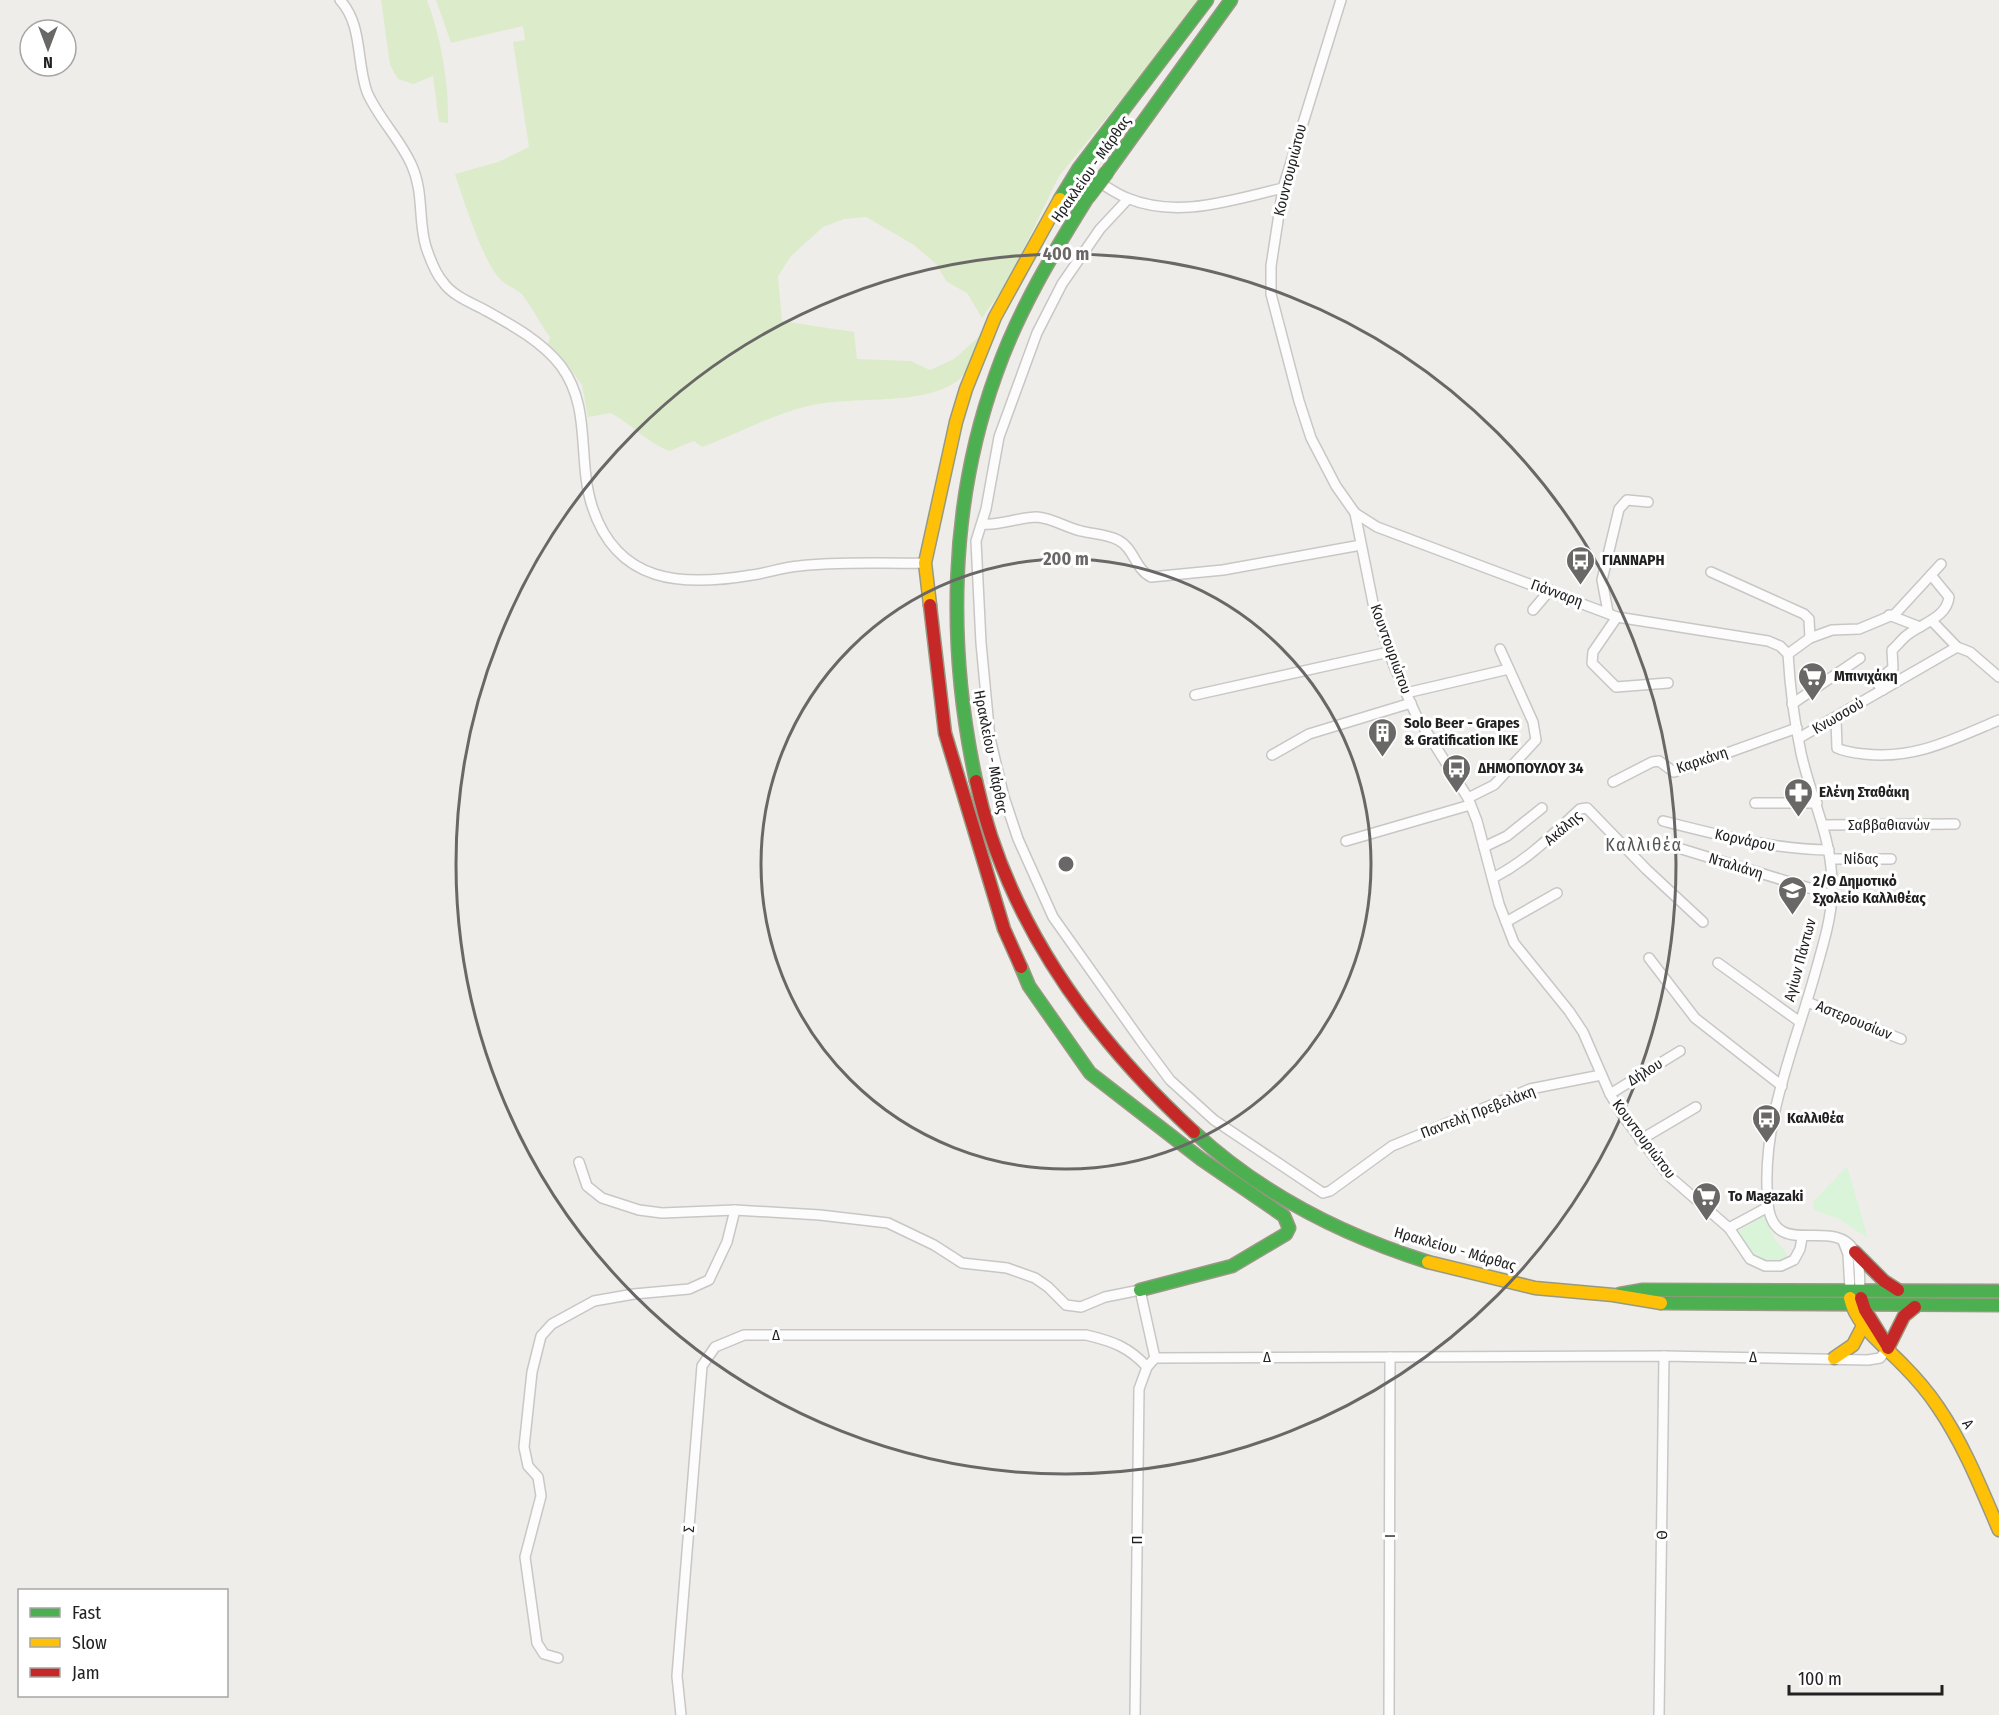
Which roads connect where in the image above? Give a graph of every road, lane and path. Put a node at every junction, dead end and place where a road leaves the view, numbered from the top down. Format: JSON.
{"nodes":[{"id":1,"x":340,"y":0,"type":"edge"},
{"id":2,"x":1207,"y":0,"type":"edge"},
{"id":3,"x":1231,"y":0,"type":"edge"},
{"id":4,"x":1341,"y":0,"type":"edge"},
{"id":5,"x":1079,"y":168,"type":"junction"},
{"id":6,"x":1283,"y":188,"type":"junction"},
{"id":7,"x":1128,"y":199,"type":"junction"},
{"id":8,"x":1648,"y":502,"type":"dead end"},
{"id":9,"x":1355,"y":513,"type":"junction"},
{"id":10,"x":982,"y":524,"type":"junction"},
{"id":11,"x":1361,"y":544,"type":"junction"},
{"id":12,"x":925,"y":563,"type":"junction"},
{"id":13,"x":1941,"y":564,"type":"dead end"},
{"id":14,"x":1711,"y":572,"type":"dead end"},
{"id":15,"x":1931,"y":575,"type":"junction"},
{"id":16,"x":1550,"y":590,"type":"junction"},
{"id":17,"x":1533,"y":610,"type":"dead end"},
{"id":18,"x":1608,"y":612,"type":"junction"},
{"id":19,"x":1889,"y":615,"type":"junction"},
{"id":20,"x":1617,"y":616,"type":"junction"},
{"id":21,"x":1932,"y":621,"type":"junction"},
{"id":22,"x":1920,"y":627,"type":"junction"},
{"id":23,"x":1810,"y":638,"type":"junction"},
{"id":24,"x":1957,"y":647,"type":"junction"},
{"id":25,"x":1500,"y":649,"type":"dead end"},
{"id":26,"x":1389,"y":652,"type":"junction"},
{"id":27,"x":1788,"y":654,"type":"junction"},
{"id":28,"x":1860,"y":658,"type":"dead end"},
{"id":29,"x":1509,"y":669,"type":"junction"},
{"id":30,"x":1999,"y":677,"type":"edge"},
{"id":31,"x":1668,"y":683,"type":"dead end"},
{"id":32,"x":1883,"y":690,"type":"junction"},
{"id":33,"x":1406,"y":693,"type":"junction"},
{"id":34,"x":1195,"y":695,"type":"dead end"},
{"id":35,"x":1411,"y":703,"type":"junction"},
{"id":36,"x":1792,"y":704,"type":"junction"},
{"id":37,"x":1836,"y":718,"type":"junction"},
{"id":38,"x":1999,"y":720,"type":"edge"},
{"id":39,"x":1797,"y":728,"type":"junction"},
{"id":40,"x":1799,"y":738,"type":"junction"},
{"id":41,"x":1272,"y":755,"type":"dead end"},
{"id":42,"x":1613,"y":782,"type":"dead end"},
{"id":43,"x":1469,"y":801,"type":"junction"},
{"id":44,"x":1755,"y":803,"type":"dead end"},
{"id":45,"x":1817,"y":803,"type":"junction"},
{"id":46,"x":1542,"y":808,"type":"dead end"},
{"id":47,"x":1663,"y":821,"type":"dead end"},
{"id":48,"x":1955,"y":824,"type":"dead end"},
{"id":49,"x":1823,"y":825,"type":"junction"},
{"id":50,"x":1346,"y":841,"type":"dead end"},
{"id":51,"x":1675,"y":847,"type":"dead end"},
{"id":52,"x":1484,"y":848,"type":"junction"},
{"id":53,"x":1830,"y":854,"type":"junction"},
{"id":54,"x":1891,"y":859,"type":"dead end"},
{"id":55,"x":1493,"y":878,"type":"junction"},
{"id":56,"x":1557,"y":893,"type":"dead end"},
{"id":57,"x":1832,"y":895,"type":"junction"},
{"id":58,"x":1506,"y":921,"type":"junction"},
{"id":59,"x":1704,"y":922,"type":"dead end"},
{"id":60,"x":1649,"y":958,"type":"dead end"},
{"id":61,"x":1718,"y":963,"type":"dead end"},
{"id":62,"x":1807,"y":1002,"type":"junction"},
{"id":63,"x":1800,"y":1023,"type":"junction"},
{"id":64,"x":1901,"y":1039,"type":"dead end"},
{"id":65,"x":1680,"y":1051,"type":"dead end"},
{"id":66,"x":1601,"y":1075,"type":"junction"},
{"id":67,"x":1782,"y":1086,"type":"junction"},
{"id":68,"x":1610,"y":1094,"type":"junction"},
{"id":69,"x":1696,"y":1107,"type":"dead end"},
{"id":70,"x":1640,"y":1140,"type":"junction"},
{"id":71,"x":579,"y":1162,"type":"dead end"},
{"id":72,"x":1768,"y":1206,"type":"junction"},
{"id":73,"x":735,"y":1210,"type":"junction"},
{"id":74,"x":1729,"y":1228,"type":"junction"},
{"id":75,"x":1802,"y":1238,"type":"junction"},
{"id":76,"x":1843,"y":1241,"type":"junction"},
{"id":77,"x":1855,"y":1252,"type":"junction"},
{"id":78,"x":1140,"y":1290,"type":"junction"},
{"id":79,"x":1855,"y":1290,"type":"junction"},
{"id":80,"x":1898,"y":1290,"type":"junction"},
{"id":81,"x":1999,"y":1291,"type":"edge"},
{"id":82,"x":1612,"y":1295,"type":"junction"},
{"id":83,"x":1999,"y":1305,"type":"edge"},
{"id":84,"x":1856,"y":1306,"type":"junction"},
{"id":85,"x":1915,"y":1307,"type":"junction"},
{"id":86,"x":1864,"y":1324,"type":"junction"},
{"id":87,"x":715,"y":1347,"type":"joint"},
{"id":88,"x":1888,"y":1348,"type":"junction"},
{"id":89,"x":1664,"y":1356,"type":"junction"},
{"id":90,"x":1390,"y":1357,"type":"junction"},
{"id":91,"x":1155,"y":1358,"type":"junction"},
{"id":92,"x":1834,"y":1358,"type":"junction"},
{"id":93,"x":1147,"y":1367,"type":"junction"},
{"id":94,"x":1999,"y":1530,"type":"edge"},
{"id":95,"x":558,"y":1658,"type":"dead end"},
{"id":96,"x":681,"y":1715,"type":"edge"},
{"id":97,"x":1136,"y":1715,"type":"edge"},
{"id":98,"x":1389,"y":1715,"type":"edge"},
{"id":99,"x":1659,"y":1715,"type":"edge"}],
"edges":[{"from":1,"to":12,"type":"street"},
{"from":2,"to":5,"type":"main road"},
{"from":3,"to":82,"type":"main road","name":"Ηρακλείου - Μάρθας","bridge":true},
{"from":4,"to":6,"type":"street","name":"Κουντουριώτου"},
{"from":5,"to":7,"type":"street"},
{"from":5,"to":12,"type":"main road"},
{"from":6,"to":7,"type":"street"},
{"from":6,"to":9,"type":"street","name":"Κουντουριώτου"},
{"from":7,"to":10,"type":"street"},
{"from":8,"to":18,"type":"street"},
{"from":9,"to":11,"type":"street","name":"Κουντουριώτου"},
{"from":9,"to":16,"type":"street","name":"Γιάνναρη"},
{"from":10,"to":11,"type":"street"},
{"from":10,"to":66,"type":"street","name":"Παντελή Πρεβελάκη"},
{"from":11,"to":26,"type":"street","name":"Κουντουριώτου"},
{"from":12,"to":78,"type":"main road"},
{"from":13,"to":15,"type":"street"},
{"from":14,"to":23,"type":"street"},
{"from":15,"to":19,"type":"street"},
{"from":15,"to":21,"type":"street"},
{"from":16,"to":17,"type":"street"},
{"from":16,"to":18,"type":"street","name":"Γιάνναρη"},
{"from":18,"to":20,"type":"street","name":"Γιάνναρη"},
{"from":19,"to":22,"type":"street"},
{"from":19,"to":23,"type":"street"},
{"from":20,"to":27,"type":"street","name":"Γιάνναρη"},
{"from":20,"to":31,"type":"street"},
{"from":21,"to":22,"type":"street"},
{"from":21,"to":24,"type":"street"},
{"from":22,"to":32,"type":"street"},
{"from":23,"to":27,"type":"street"},
{"from":24,"to":30,"type":"street"},
{"from":24,"to":32,"type":"street","name":"Κνωσσού"},
{"from":25,"to":29,"type":"street"},
{"from":26,"to":33,"type":"street","name":"Κουντουριώτου"},
{"from":26,"to":34,"type":"street"},
{"from":27,"to":36,"type":"street","name":"Αγίων Πάντων"},
{"from":28,"to":36,"type":"street"},
{"from":29,"to":33,"type":"street"},
{"from":29,"to":43,"type":"street"},
{"from":32,"to":37,"type":"street","name":"Κνωσσού"},
{"from":33,"to":35,"type":"street","name":"Κουντουριώτου"},
{"from":35,"to":41,"type":"street"},
{"from":35,"to":43,"type":"street","name":"Κουντουριώτου"},
{"from":36,"to":39,"type":"street","name":"Αγίων Πάντων"},
{"from":37,"to":38,"type":"street"},
{"from":37,"to":40,"type":"street","name":"Κνωσσού"},
{"from":39,"to":40,"type":"street","name":"Αγίων Πάντων"},
{"from":39,"to":42,"type":"street","name":"Καρκάνη"},
{"from":40,"to":45,"type":"street","name":"Αγίων Πάντων"},
{"from":43,"to":50,"type":"street"},
{"from":43,"to":52,"type":"street","name":"Κουντουριώτου"},
{"from":44,"to":45,"type":"street"},
{"from":45,"to":49,"type":"street","name":"Αγίων Πάντων"},
{"from":46,"to":52,"type":"street"},
{"from":47,"to":53,"type":"street","name":"Κορνάρου"},
{"from":48,"to":49,"type":"street","name":"Σαββαθιανών"},
{"from":49,"to":53,"type":"street","name":"Αγίων Πάντων"},
{"from":51,"to":57,"type":"street","name":"Νταλιάνη"},
{"from":52,"to":55,"type":"street","name":"Κουντουριώτου"},
{"from":53,"to":54,"type":"street","name":"Νίδας"},
{"from":53,"to":57,"type":"street","name":"Αγίων Πάντων"},
{"from":55,"to":58,"type":"street","name":"Κουντουριώτου"},
{"from":55,"to":59,"type":"street","name":"Ακάλης"},
{"from":56,"to":58,"type":"street"},
{"from":57,"to":62,"type":"street","name":"Αγίων Πάντων"},
{"from":58,"to":66,"type":"street","name":"Κουντουριώτου"},
{"from":60,"to":67,"type":"street"},
{"from":61,"to":63,"type":"street"},
{"from":62,"to":63,"type":"street","name":"Αγίων Πάντων"},
{"from":62,"to":64,"type":"street","name":"Αστερουσίων"},
{"from":63,"to":67,"type":"street","name":"Αγίων Πάντων"},
{"from":65,"to":68,"type":"street","name":"Δήλου"},
{"from":66,"to":68,"type":"street","name":"Κουντουριώτου"},
{"from":67,"to":72,"type":"street","name":"Αγίων Πάντων"},
{"from":68,"to":70,"type":"street","name":"Κουντουριώτου"},
{"from":69,"to":70,"type":"street"},
{"from":70,"to":74,"type":"street","name":"Κουντουριώτου"},
{"from":71,"to":73,"type":"street"},
{"from":72,"to":74,"type":"street"},
{"from":72,"to":75,"type":"street"},
{"from":73,"to":78,"type":"street"},
{"from":73,"to":95,"type":"street"},
{"from":74,"to":75,"type":"street","name":"Κουντουριώτου"},
{"from":75,"to":76,"type":"street"},
{"from":76,"to":77,"type":"street"},
{"from":76,"to":79,"type":"street"},
{"from":77,"to":79,"type":"street"},
{"from":77,"to":80,"type":"main road"},
{"from":78,"to":91,"type":"street"},
{"from":79,"to":80,"type":"main road","name":"Ηρακλείου - Μάρθας"},
{"from":79,"to":82,"type":"main road","name":"Ηρακλείου - Μάρθας"},
{"from":79,"to":84,"type":"main road"},
{"from":80,"to":81,"type":"main road","name":"Ηρακλείου - Μάρθας"},
{"from":82,"to":84,"type":"main road","name":"Ηρακλείου - Μάρθας"},
{"from":83,"to":85,"type":"main road","name":"Ηρακλείου - Μάρθας"},
{"from":84,"to":85,"type":"main road","name":"Ηρακλείου - Μάρθας"},
{"from":84,"to":86,"type":"main road","name":"Α"},
{"from":84,"to":88,"type":"main road","name":"Α"},
{"from":85,"to":88,"type":"main road"},
{"from":86,"to":88,"type":"main road","name":"Α"},
{"from":86,"to":92,"type":"main road"},
{"from":87,"to":93,"type":"street","name":"Δ"},
{"from":87,"to":96,"type":"street","name":"Σ"},
{"from":88,"to":92,"type":"street","name":"Δ"},
{"from":88,"to":94,"type":"main road","name":"Α"},
{"from":89,"to":90,"type":"street","name":"Δ"},
{"from":89,"to":92,"type":"street","name":"Δ"},
{"from":89,"to":99,"type":"street","name":"Θ"},
{"from":90,"to":91,"type":"street","name":"Δ"},
{"from":90,"to":98,"type":"street","name":"Ι"},
{"from":91,"to":93,"type":"street"},
{"from":93,"to":97,"type":"street","name":"Π"}]}
